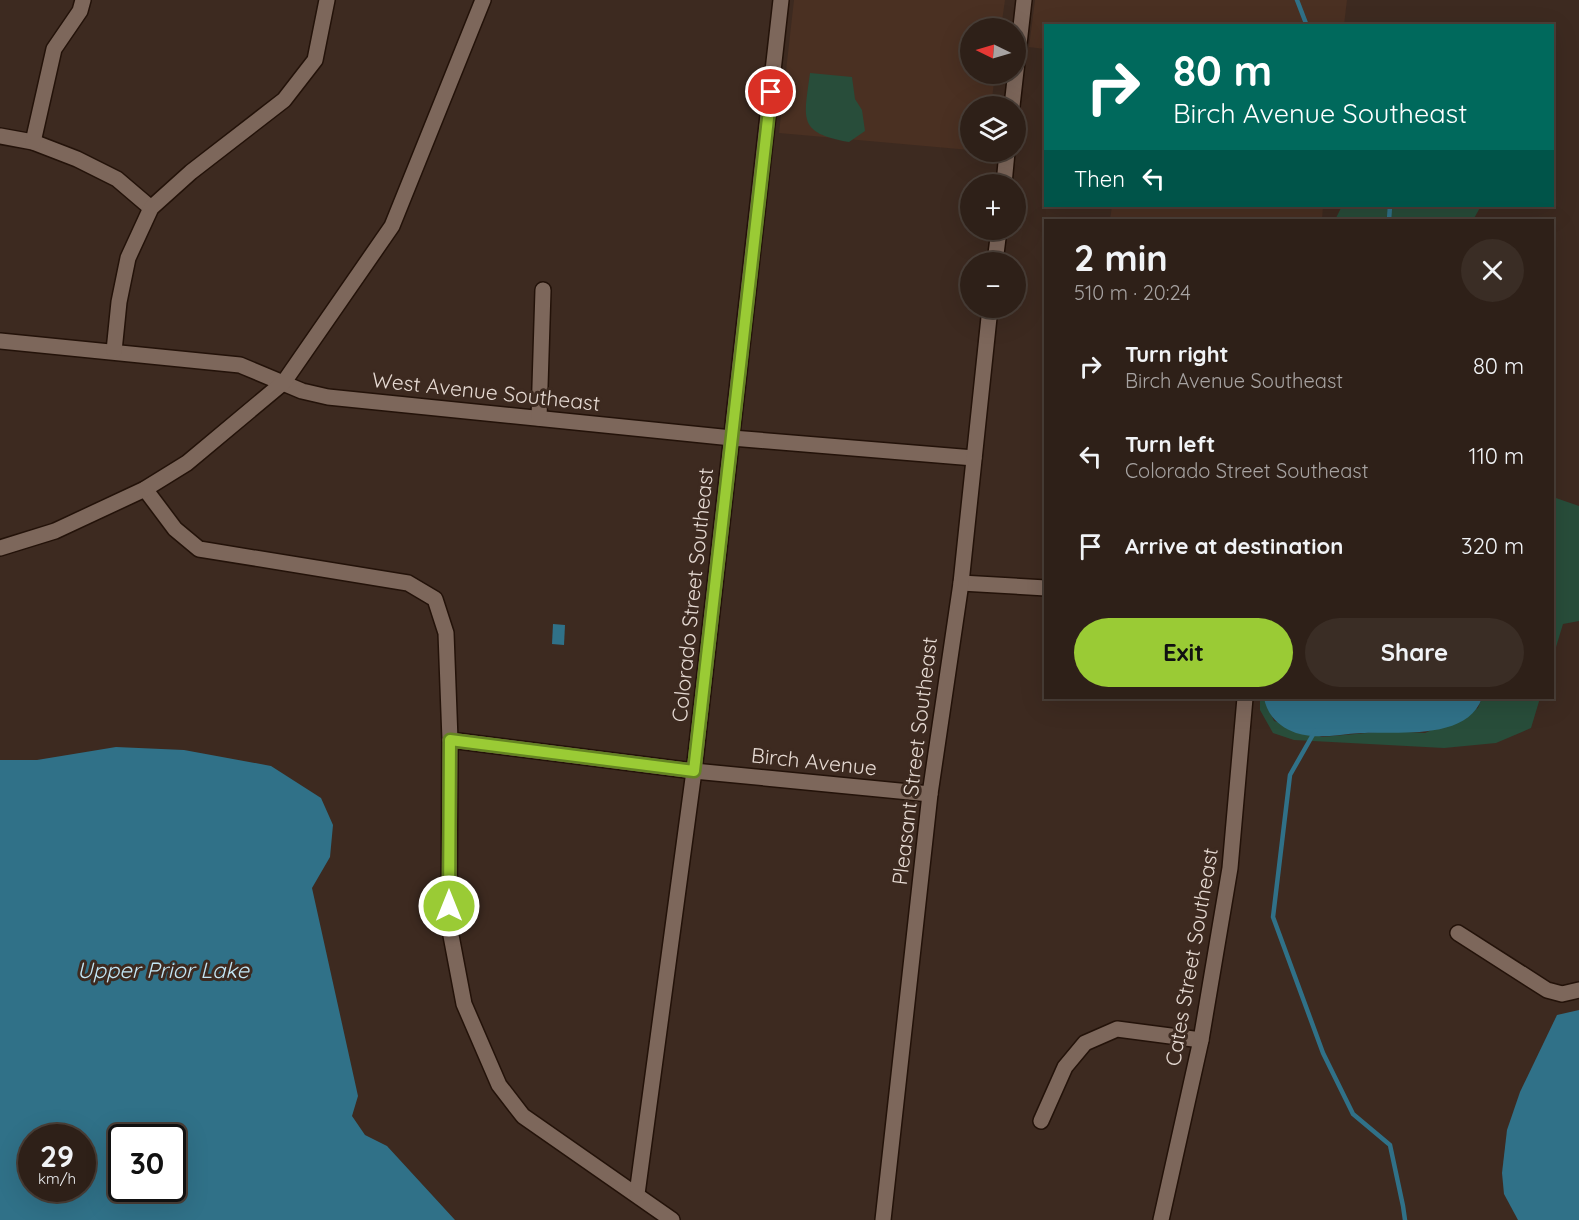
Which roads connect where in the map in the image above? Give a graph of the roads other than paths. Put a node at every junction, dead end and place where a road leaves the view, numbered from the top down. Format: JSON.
{"nodes":[{"id":1,"x":83,"y":0,"type":"edge"},
{"id":2,"x":327,"y":0,"type":"edge"},
{"id":3,"x":483,"y":0,"type":"edge"},
{"id":4,"x":781,"y":0,"type":"edge"},
{"id":5,"x":1024,"y":0,"type":"edge"},
{"id":6,"x":1013,"y":96,"type":"edge"},
{"id":7,"x":0,"y":136,"type":"edge"},
{"id":8,"x":33,"y":142,"type":"junction"},
{"id":9,"x":151,"y":208,"type":"junction"},
{"id":10,"x":543,"y":290,"type":"dead end"},
{"id":11,"x":989,"y":318,"type":"edge"},
{"id":12,"x":0,"y":341,"type":"edge"},
{"id":13,"x":114,"y":351,"type":"junction"},
{"id":14,"x":284,"y":382,"type":"junction"},
{"id":15,"x":539,"y":418,"type":"junction"},
{"id":16,"x":732,"y":438,"type":"junction"},
{"id":17,"x":974,"y":458,"type":"junction"},
{"id":18,"x":145,"y":489,"type":"junction"},
{"id":19,"x":0,"y":548,"type":"edge"},
{"id":20,"x":961,"y":583,"type":"junction"},
{"id":21,"x":1044,"y":588,"type":"edge"},
{"id":22,"x":1245,"y":699,"type":"edge"},
{"id":23,"x":450,"y":740,"type":"junction"},
{"id":24,"x":694,"y":771,"type":"junction"},
{"id":25,"x":930,"y":794,"type":"junction"},
{"id":26,"x":1458,"y":933,"type":"dead end"},
{"id":27,"x":1579,"y":990,"type":"edge"},
{"id":28,"x":1200,"y":1040,"type":"junction"},
{"id":29,"x":1041,"y":1121,"type":"dead end"},
{"id":30,"x":637,"y":1194,"type":"junction"},
{"id":31,"x":672,"y":1220,"type":"edge"},
{"id":32,"x":883,"y":1220,"type":"edge"},
{"id":33,"x":1161,"y":1220,"type":"edge"}],
"edges":[{"from":1,"to":8,"type":"street"},
{"from":2,"to":9,"type":"street"},
{"from":3,"to":14,"type":"street"},
{"from":4,"to":16,"type":"street","name":"Colorado Street Southeast"},
{"from":5,"to":6,"type":"street"},
{"from":7,"to":8,"type":"street"},
{"from":8,"to":9,"type":"street"},
{"from":9,"to":13,"type":"street"},
{"from":10,"to":15,"type":"street"},
{"from":11,"to":17,"type":"street","name":"Pleasant Street Southeast"},
{"from":12,"to":13,"type":"street","name":"West Avenue Southeast"},
{"from":13,"to":14,"type":"street","name":"West Avenue Southeast"},
{"from":14,"to":15,"type":"street","name":"West Avenue Southeast"},
{"from":14,"to":18,"type":"street"},
{"from":15,"to":16,"type":"street","name":"West Avenue Southeast"},
{"from":16,"to":17,"type":"street","name":"West Avenue Southeast"},
{"from":16,"to":24,"type":"street","name":"Colorado Street Southeast"},
{"from":17,"to":20,"type":"street","name":"Pleasant Street Southeast"},
{"from":18,"to":19,"type":"street"},
{"from":18,"to":23,"type":"street"},
{"from":20,"to":21,"type":"street"},
{"from":20,"to":25,"type":"street","name":"Pleasant Street Southeast"},
{"from":22,"to":28,"type":"street","name":"Cates Street Southeast"},
{"from":23,"to":24,"type":"street","name":"Birch Avenue"},
{"from":23,"to":30,"type":"street"},
{"from":24,"to":25,"type":"street","name":"Birch Avenue"},
{"from":24,"to":30,"type":"street","name":"Colorado Street Southeast"},
{"from":25,"to":32,"type":"street","name":"Pleasant Street Southeast"},
{"from":26,"to":27,"type":"street"},
{"from":28,"to":29,"type":"street"},
{"from":28,"to":33,"type":"street","name":"Cates Street Southeast"},
{"from":30,"to":31,"type":"street"}]}
